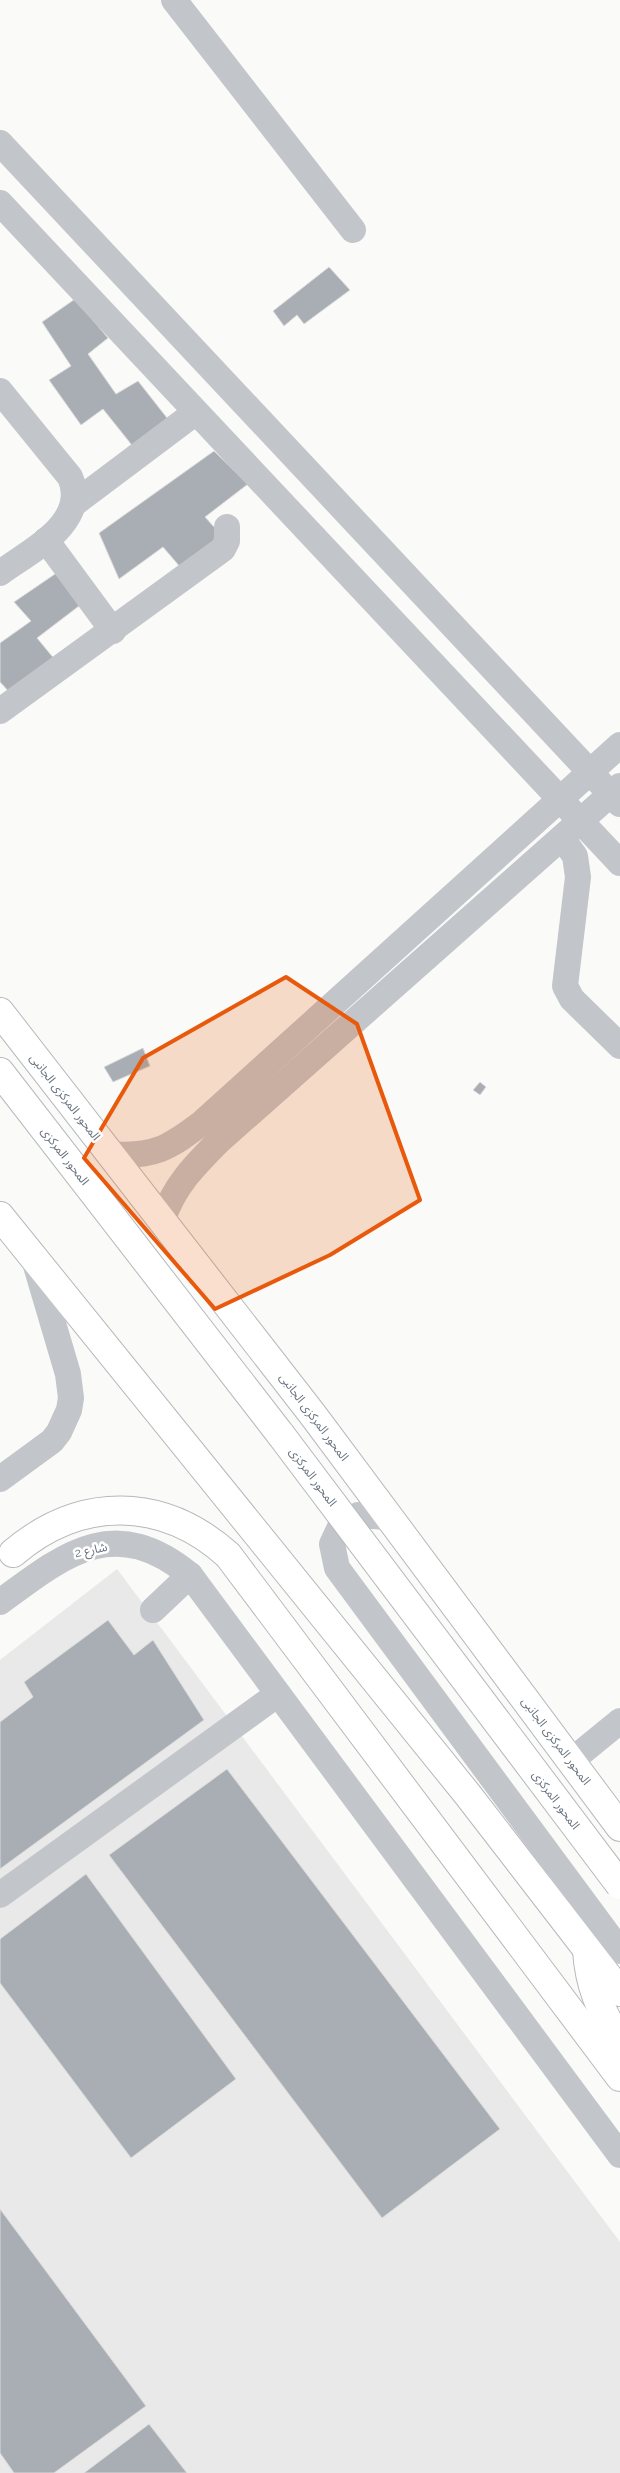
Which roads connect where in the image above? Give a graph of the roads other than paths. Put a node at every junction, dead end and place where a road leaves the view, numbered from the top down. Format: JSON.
{"nodes":[{"id":1,"x":174,"y":0,"type":"edge"},
{"id":2,"x":0,"y":143,"type":"edge"},
{"id":3,"x":0,"y":203,"type":"edge"},
{"id":4,"x":353,"y":230,"type":"dead end"},
{"id":5,"x":131,"y":284,"type":"junction"},
{"id":6,"x":100,"y":310,"type":"junction"},
{"id":7,"x":180,"y":336,"type":"junction"},
{"id":8,"x":146,"y":359,"type":"junction"},
{"id":9,"x":0,"y":390,"type":"edge"},
{"id":10,"x":196,"y":412,"type":"junction"},
{"id":11,"x":74,"y":503,"type":"junction"},
{"id":12,"x":227,"y":527,"type":"dead end"},
{"id":13,"x":46,"y":540,"type":"junction"},
{"id":14,"x":0,"y":573,"type":"edge"},
{"id":15,"x":113,"y":631,"type":"junction"},
{"id":16,"x":0,"y":711,"type":"edge"},
{"id":17,"x":612,"y":777,"type":"edge"},
{"id":18,"x":560,"y":800,"type":"junction"},
{"id":19,"x":572,"y":830,"type":"junction"},
{"id":20,"x":620,"y":863,"type":"edge"},
{"id":21,"x":0,"y":1012,"type":"edge"},
{"id":22,"x":620,"y":1046,"type":"edge"},
{"id":23,"x":0,"y":1072,"type":"edge"},
{"id":24,"x":211,"y":1132,"type":"junction"},
{"id":25,"x":109,"y":1154,"type":"junction"},
{"id":26,"x":0,"y":1216,"type":"edge"},
{"id":27,"x":163,"y":1219,"type":"junction"},
{"id":28,"x":33,"y":1256,"type":"junction"},
{"id":29,"x":0,"y":1479,"type":"edge"},
{"id":30,"x":388,"y":1516,"type":"junction"},
{"id":31,"x":7,"y":1558,"type":"edge"},
{"id":32,"x":190,"y":1575,"type":"junction"},
{"id":33,"x":0,"y":1602,"type":"edge"},
{"id":34,"x":152,"y":1610,"type":"dead end"},
{"id":35,"x":278,"y":1694,"type":"junction"},
{"id":36,"x":620,"y":1721,"type":"edge"},
{"id":37,"x":571,"y":1761,"type":"junction"},
{"id":38,"x":620,"y":1827,"type":"edge"},
{"id":39,"x":620,"y":1885,"type":"edge"},
{"id":40,"x":0,"y":1895,"type":"edge"},
{"id":41,"x":587,"y":1950,"type":"junction"},
{"id":42,"x":620,"y":1951,"type":"edge"},
{"id":43,"x":620,"y":1992,"type":"edge"},
{"id":44,"x":620,"y":2040,"type":"edge"},
{"id":45,"x":620,"y":2077,"type":"edge"},
{"id":46,"x":620,"y":2155,"type":"edge"}],
"edges":[{"from":1,"to":4,"type":"street"},
{"from":2,"to":5,"type":"street"},
{"from":3,"to":6,"type":"street"},
{"from":5,"to":6,"type":"street"},
{"from":5,"to":7,"type":"street"},
{"from":6,"to":8,"type":"street"},
{"from":7,"to":8,"type":"street"},
{"from":7,"to":17,"type":"street"},
{"from":8,"to":10,"type":"street"},
{"from":9,"to":11,"type":"street"},
{"from":10,"to":11,"type":"street"},
{"from":10,"to":18,"type":"street"},
{"from":11,"to":13,"type":"street"},
{"from":12,"to":15,"type":"street"},
{"from":13,"to":14,"type":"street"},
{"from":13,"to":15,"type":"street"},
{"from":15,"to":16,"type":"street"},
{"from":17,"to":18,"type":"street"},
{"from":17,"to":19,"type":"street"},
{"from":18,"to":19,"type":"street"},
{"from":18,"to":24,"type":"street"},
{"from":19,"to":20,"type":"street"},
{"from":19,"to":22,"type":"street"},
{"from":19,"to":24,"type":"street"},
{"from":21,"to":25,"type":"main road","name":"المحور المركزى الجانبى"},
{"from":23,"to":39,"type":"main road","name":"المحور المركزى","bridge":true},
{"from":24,"to":25,"type":"street"},
{"from":24,"to":27,"type":"street"},
{"from":25,"to":27,"type":"main road","name":"المحور المركزى الجانبى"},
{"from":26,"to":28,"type":"main road"},
{"from":27,"to":30,"type":"main road","name":"المحور المركزى الجانبى"},
{"from":28,"to":29,"type":"street"},
{"from":28,"to":41,"type":"main road"},
{"from":30,"to":37,"type":"main road","name":"المحور المركزى الجانبى"},
{"from":30,"to":42,"type":"street"},
{"from":31,"to":45,"type":"main road"},
{"from":32,"to":33,"type":"street","name":"شارع 2"},
{"from":32,"to":34,"type":"street"},
{"from":32,"to":35,"type":"street"},
{"from":35,"to":40,"type":"street"},
{"from":35,"to":46,"type":"street"},
{"from":36,"to":37,"type":"street"},
{"from":37,"to":38,"type":"main road","name":"المحور المركزى الجانبى"},
{"from":41,"to":43,"type":"main road"},
{"from":41,"to":44,"type":"main road"}]}
